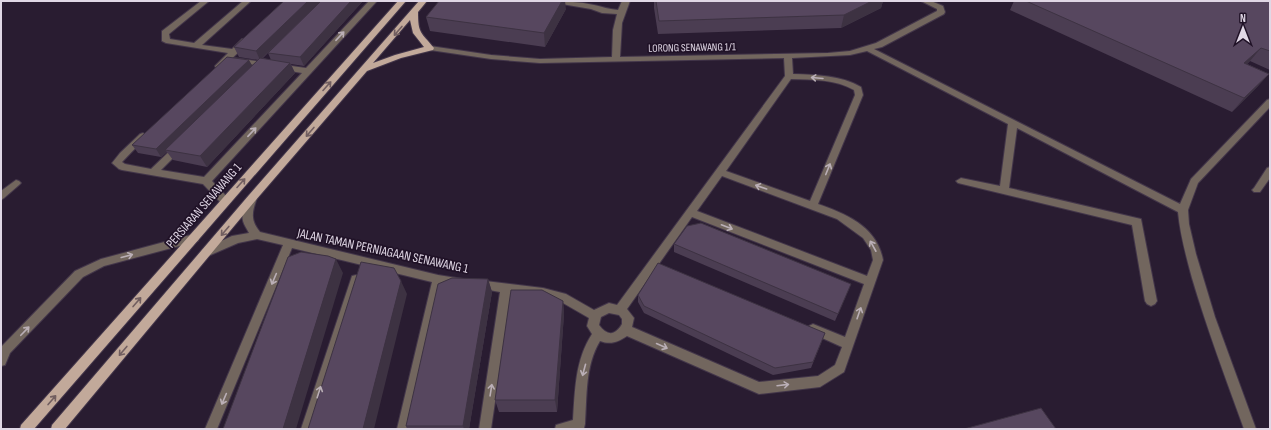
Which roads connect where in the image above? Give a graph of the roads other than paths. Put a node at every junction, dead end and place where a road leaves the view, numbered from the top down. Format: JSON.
{"nodes":[{"id":1,"x":205,"y":1,"type":"edge"},
{"id":2,"x":247,"y":1,"type":"edge"},
{"id":3,"x":373,"y":1,"type":"edge"},
{"id":4,"x":402,"y":1,"type":"edge"},
{"id":5,"x":423,"y":1,"type":"edge"},
{"id":6,"x":556,"y":1,"type":"edge"},
{"id":7,"x":626,"y":1,"type":"edge"},
{"id":8,"x":925,"y":1,"type":"edge"},
{"id":9,"x":414,"y":12,"type":"junction"},
{"id":10,"x":620,"y":12,"type":"junction"},
{"id":11,"x":250,"y":36,"type":"edge"},
{"id":12,"x":196,"y":46,"type":"junction"},
{"id":13,"x":430,"y":48,"type":"junction"},
{"id":14,"x":867,"y":48,"type":"junction"},
{"id":15,"x":234,"y":52,"type":"junction"},
{"id":16,"x":788,"y":56,"type":"junction"},
{"id":17,"x":227,"y":59,"type":"junction"},
{"id":18,"x":616,"y":60,"type":"junction"},
{"id":19,"x":308,"y":71,"type":"junction"},
{"id":20,"x":363,"y":72,"type":"junction"},
{"id":21,"x":210,"y":75,"type":"edge"},
{"id":22,"x":789,"y":76,"type":"junction"},
{"id":23,"x":1270,"y":102,"type":"edge"},
{"id":24,"x":1266,"y":113,"type":"edge"},
{"id":25,"x":1013,"y":123,"type":"junction"},
{"id":26,"x":152,"y":128,"type":"edge"},
{"id":27,"x":186,"y":140,"type":"edge"},
{"id":28,"x":1270,"y":170,"type":"edge"},
{"id":29,"x":153,"y":172,"type":"junction"},
{"id":30,"x":719,"y":172,"type":"junction"},
{"id":31,"x":206,"y":180,"type":"junction"},
{"id":32,"x":961,"y":181,"type":"dead end"},
{"id":33,"x":16,"y":183,"type":"dead end"},
{"id":34,"x":1004,"y":190,"type":"junction"},
{"id":35,"x":1257,"y":190,"type":"dead end"},
{"id":36,"x":1,"y":196,"type":"edge"},
{"id":37,"x":252,"y":198,"type":"junction"},
{"id":38,"x":225,"y":200,"type":"junction"},
{"id":39,"x":813,"y":205,"type":"junction"},
{"id":40,"x":1183,"y":210,"type":"junction"},
{"id":41,"x":691,"y":213,"type":"junction"},
{"id":42,"x":257,"y":235,"type":"junction"},
{"id":43,"x":194,"y":238,"type":"junction"},
{"id":44,"x":289,"y":243,"type":"junction"},
{"id":45,"x":206,"y":253,"type":"junction"},
{"id":46,"x":362,"y":260,"type":"junction"},
{"id":47,"x":438,"y":279,"type":"junction"},
{"id":48,"x":870,"y":282,"type":"junction"},
{"id":49,"x":506,"y":288,"type":"junction"},
{"id":50,"x":1151,"y":301,"type":"dead end"},
{"id":51,"x":620,"y":310,"type":"junction"},
{"id":52,"x":595,"y":316,"type":"junction"},
{"id":53,"x":805,"y":326,"type":"edge"},
{"id":54,"x":626,"y":330,"type":"junction"},
{"id":55,"x":598,"y":334,"type":"junction"},
{"id":56,"x":848,"y":344,"type":"junction"},
{"id":57,"x":4,"y":349,"type":"edge"},
{"id":58,"x":1,"y":361,"type":"edge"},
{"id":59,"x":26,"y":429,"type":"edge"},
{"id":60,"x":57,"y":429,"type":"edge"},
{"id":61,"x":211,"y":429,"type":"edge"},
{"id":62,"x":307,"y":429,"type":"edge"},
{"id":63,"x":403,"y":429,"type":"edge"},
{"id":64,"x":485,"y":429,"type":"edge"},
{"id":65,"x":561,"y":429,"type":"edge"},
{"id":66,"x":1250,"y":429,"type":"edge"}],
"edges":[{"from":1,"to":12,"type":"street"},
{"from":2,"to":12,"type":"street"},
{"from":19,"to":3,"type":"street","one_way":true},
{"from":38,"to":4,"type":"main road","name":"PERSIARAN SENAWANG 1","one_way":true},
{"from":5,"to":9,"type":"main road"},
{"from":6,"to":10,"type":"street"},
{"from":7,"to":10,"type":"street"},
{"from":8,"to":14,"type":"street","name":"LORONG SENAWANG 1/1"},
{"from":9,"to":13,"type":"main road"},
{"from":9,"to":20,"type":"main road","one_way":true},
{"from":10,"to":18,"type":"street"},
{"from":11,"to":15,"type":"street"},
{"from":12,"to":15,"type":"street"},
{"from":13,"to":18,"type":"street","name":"LORONG SENAWANG 1/1"},
{"from":13,"to":20,"type":"main road"},
{"from":14,"to":16,"type":"street","name":"LORONG SENAWANG 1/1"},
{"from":14,"to":25,"type":"street"},
{"from":15,"to":17,"type":"street"},
{"from":16,"to":18,"type":"street","name":"LORONG SENAWANG 1/1"},
{"from":16,"to":22,"type":"street"},
{"from":17,"to":19,"type":"street"},
{"from":17,"to":21,"type":"street"},
{"from":31,"to":19,"type":"street","one_way":true},
{"from":20,"to":37,"type":"main road","one_way":true},
{"from":22,"to":30,"type":"street"},
{"from":39,"to":22,"type":"street","one_way":true},
{"from":23,"to":24,"type":"street"},
{"from":24,"to":40,"type":"street"},
{"from":25,"to":34,"type":"street"},
{"from":25,"to":40,"type":"street"},
{"from":26,"to":29,"type":"street"},
{"from":27,"to":29,"type":"street"},
{"from":28,"to":35,"type":"street"},
{"from":29,"to":31,"type":"street"},
{"from":39,"to":30,"type":"street","one_way":true},
{"from":30,"to":41,"type":"street"},
{"from":31,"to":38,"type":"street"},
{"from":32,"to":34,"type":"street"},
{"from":33,"to":36,"type":"street"},
{"from":34,"to":50,"type":"street"},
{"from":37,"to":42,"type":"street"},
{"from":37,"to":45,"type":"main road","one_way":true},
{"from":38,"to":43,"type":"main road","name":"PERSIARAN SENAWANG 1"},
{"from":48,"to":39,"type":"street","one_way":true},
{"from":40,"to":66,"type":"street"},
{"from":41,"to":48,"type":"street","one_way":true},
{"from":41,"to":51,"type":"street"},
{"from":42,"to":44,"type":"street","name":"JALAN TAMAN PERNIAGAAN SENAWANG 1"},
{"from":42,"to":45,"type":"street"},
{"from":57,"to":43,"type":"street","one_way":true},
{"from":59,"to":43,"type":"main road","name":"PERSIARAN SENAWANG 1","one_way":true},
{"from":44,"to":46,"type":"street","name":"JALAN TAMAN PERNIAGAAN SENAWANG 1"},
{"from":44,"to":61,"type":"street","one_way":true},
{"from":45,"to":60,"type":"main road","one_way":true},
{"from":46,"to":47,"type":"street","name":"JALAN TAMAN PERNIAGAAN SENAWANG 1"},
{"from":62,"to":46,"type":"street","one_way":true},
{"from":47,"to":49,"type":"street","name":"JALAN TAMAN PERNIAGAAN SENAWANG 1"},
{"from":47,"to":63,"type":"street"},
{"from":56,"to":48,"type":"street","one_way":true},
{"from":49,"to":52,"type":"street","name":"JALAN TAMAN PERNIAGAAN SENAWANG 1"},
{"from":64,"to":49,"type":"street","one_way":true},
{"from":51,"to":52,"type":"street"},
{"from":51,"to":54,"type":"street"},
{"from":52,"to":55,"type":"street"},
{"from":53,"to":56,"type":"street"},
{"from":54,"to":55,"type":"street"},
{"from":54,"to":56,"type":"street","one_way":true},
{"from":55,"to":65,"type":"street","one_way":true},
{"from":57,"to":58,"type":"street"}]}
